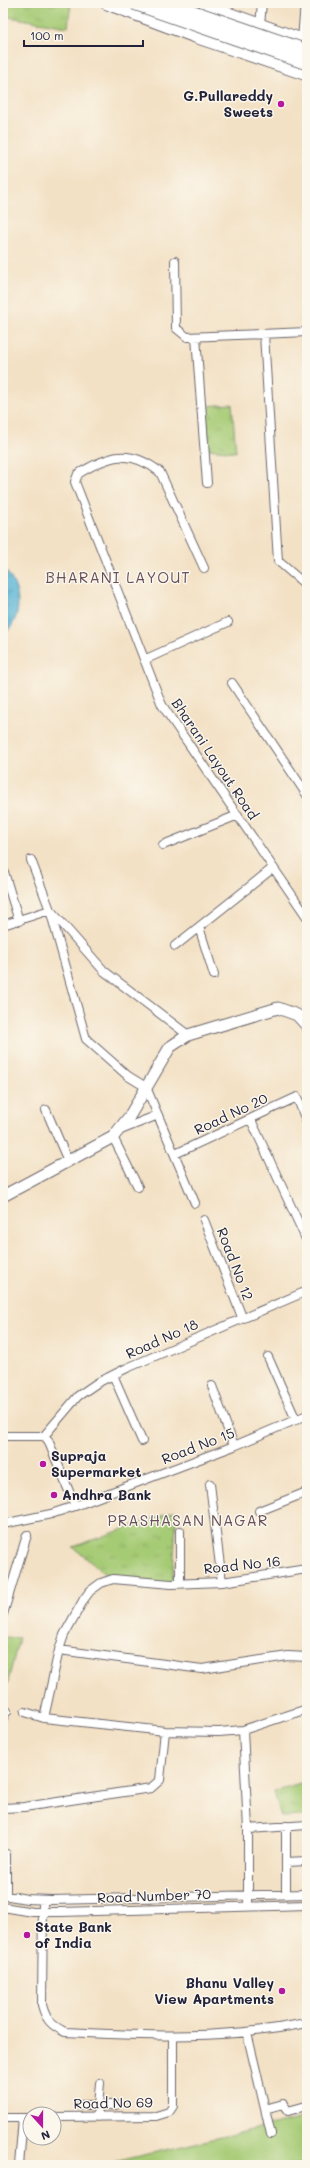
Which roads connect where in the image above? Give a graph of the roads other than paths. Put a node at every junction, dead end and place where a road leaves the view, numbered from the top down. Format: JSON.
{"nodes":[{"id":1,"x":107,"y":3,"type":"edge"},
{"id":2,"x":134,"y":3,"type":"edge"},
{"id":3,"x":168,"y":3,"type":"edge"},
{"id":4,"x":197,"y":3,"type":"edge"},
{"id":5,"x":262,"y":3,"type":"edge"},
{"id":6,"x":305,"y":3,"type":"edge"},
{"id":7,"x":217,"y":6,"type":"edge"},
{"id":8,"x":160,"y":23,"type":"junction"},
{"id":9,"x":260,"y":25,"type":"junction"},
{"id":10,"x":305,"y":44,"type":"edge"},
{"id":11,"x":307,"y":63,"type":"edge"},
{"id":12,"x":307,"y":74,"type":"edge"},
{"id":13,"x":175,"y":261,"type":"dead end"},
{"id":14,"x":307,"y":332,"type":"edge"},
{"id":15,"x":264,"y":334,"type":"junction"},
{"id":16,"x":196,"y":337,"type":"junction"},
{"id":17,"x":207,"y":484,"type":"dead end"},
{"id":18,"x":204,"y":568,"type":"dead end"},
{"id":19,"x":307,"y":586,"type":"edge"},
{"id":20,"x":228,"y":622,"type":"dead end"},
{"id":21,"x":144,"y":660,"type":"junction"},
{"id":22,"x":232,"y":683,"type":"dead end"},
{"id":23,"x":307,"y":795,"type":"edge"},
{"id":24,"x":238,"y":815,"type":"junction"},
{"id":25,"x":164,"y":845,"type":"dead end"},
{"id":26,"x":31,"y":860,"type":"dead end"},
{"id":27,"x":273,"y":868,"type":"junction"},
{"id":28,"x":3,"y":869,"type":"edge"},
{"id":29,"x":50,"y":910,"type":"junction"},
{"id":30,"x":307,"y":917,"type":"edge"},
{"id":31,"x":19,"y":921,"type":"junction"},
{"id":32,"x":3,"y":926,"type":"edge"},
{"id":33,"x":199,"y":927,"type":"junction"},
{"id":34,"x":175,"y":946,"type":"dead end"},
{"id":35,"x":214,"y":974,"type":"dead end"},
{"id":36,"x":307,"y":1026,"type":"edge"},
{"id":37,"x":188,"y":1035,"type":"junction"},
{"id":38,"x":146,"y":1087,"type":"junction"},
{"id":39,"x":46,"y":1110,"type":"dead end"},
{"id":40,"x":158,"y":1115,"type":"junction"},
{"id":41,"x":250,"y":1120,"type":"junction"},
{"id":42,"x":307,"y":1123,"type":"edge"},
{"id":43,"x":116,"y":1134,"type":"junction"},
{"id":44,"x":175,"y":1154,"type":"junction"},
{"id":45,"x":68,"y":1161,"type":"junction"},
{"id":46,"x":138,"y":1187,"type":"dead end"},
{"id":47,"x":3,"y":1196,"type":"edge"},
{"id":48,"x":196,"y":1203,"type":"dead end"},
{"id":49,"x":204,"y":1220,"type":"dead end"},
{"id":50,"x":307,"y":1241,"type":"edge"},
{"id":51,"x":307,"y":1291,"type":"edge"},
{"id":52,"x":242,"y":1318,"type":"junction"},
{"id":53,"x":268,"y":1357,"type":"dead end"},
{"id":54,"x":112,"y":1375,"type":"junction"},
{"id":55,"x":212,"y":1386,"type":"dead end"},
{"id":56,"x":307,"y":1415,"type":"edge"},
{"id":57,"x":296,"y":1420,"type":"junction"},
{"id":58,"x":3,"y":1436,"type":"edge"},
{"id":59,"x":44,"y":1436,"type":"junction"},
{"id":60,"x":142,"y":1441,"type":"dead end"},
{"id":61,"x":234,"y":1446,"type":"junction"},
{"id":62,"x":210,"y":1484,"type":"dead end"},
{"id":63,"x":307,"y":1492,"type":"edge"},
{"id":64,"x":75,"y":1506,"type":"junction"},
{"id":65,"x":259,"y":1511,"type":"dead end"},
{"id":66,"x":3,"y":1524,"type":"edge"},
{"id":67,"x":180,"y":1531,"type":"dead end"},
{"id":68,"x":27,"y":1535,"type":"dead end"},
{"id":69,"x":307,"y":1570,"type":"edge"},
{"id":70,"x":222,"y":1582,"type":"junction"},
{"id":71,"x":180,"y":1584,"type":"junction"},
{"id":72,"x":3,"y":1614,"type":"edge"},
{"id":73,"x":59,"y":1650,"type":"junction"},
{"id":74,"x":307,"y":1657,"type":"edge"},
{"id":75,"x":307,"y":1709,"type":"edge"},
{"id":76,"x":5,"y":1710,"type":"edge"},
{"id":77,"x":24,"y":1712,"type":"dead end"},
{"id":78,"x":3,"y":1718,"type":"edge"},
{"id":79,"x":44,"y":1718,"type":"junction"},
{"id":80,"x":243,"y":1730,"type":"junction"},
{"id":81,"x":165,"y":1731,"type":"junction"},
{"id":82,"x":3,"y":1808,"type":"edge"},
{"id":83,"x":307,"y":1825,"type":"edge"},
{"id":84,"x":286,"y":1826,"type":"junction"},
{"id":85,"x":248,"y":1829,"type":"junction"},
{"id":86,"x":6,"y":1854,"type":"dead end"},
{"id":87,"x":307,"y":1861,"type":"edge"},
{"id":88,"x":286,"y":1862,"type":"junction"},
{"id":89,"x":286,"y":1894,"type":"junction"},
{"id":90,"x":307,"y":1894,"type":"edge"},
{"id":91,"x":4,"y":1895,"type":"edge"},
{"id":92,"x":248,"y":1895,"type":"junction"},
{"id":93,"x":43,"y":1900,"type":"junction"},
{"id":94,"x":307,"y":1905,"type":"edge"},
{"id":95,"x":248,"y":1906,"type":"junction"},
{"id":96,"x":3,"y":1907,"type":"edge"},
{"id":97,"x":43,"y":1912,"type":"junction"},
{"id":98,"x":307,"y":2023,"type":"edge"},
{"id":99,"x":247,"y":2033,"type":"junction"},
{"id":100,"x":173,"y":2037,"type":"junction"},
{"id":101,"x":100,"y":2082,"type":"dead end"},
{"id":102,"x":98,"y":2105,"type":"junction"},
{"id":103,"x":116,"y":2105,"type":"dead end"},
{"id":104,"x":306,"y":2106,"type":"dead end"},
{"id":105,"x":265,"y":2109,"type":"junction"},
{"id":106,"x":97,"y":2116,"type":"junction"},
{"id":107,"x":62,"y":2117,"type":"edge"},
{"id":108,"x":82,"y":2117,"type":"junction"},
{"id":109,"x":3,"y":2118,"type":"edge"},
{"id":110,"x":22,"y":2118,"type":"edge"},
{"id":111,"x":271,"y":2134,"type":"dead end"},
{"id":112,"x":22,"y":2146,"type":"edge"},
{"id":113,"x":19,"y":2165,"type":"edge"}],
"edges":[{"from":1,"to":8,"type":"main road"},
{"from":2,"to":11,"type":"main road","bridge":true},
{"from":3,"to":8,"type":"main road"},
{"from":3,"to":10,"type":"main road","bridge":true},
{"from":4,"to":7,"type":"main road"},
{"from":5,"to":9,"type":"street"},
{"from":6,"to":10,"type":"street"},
{"from":7,"to":9,"type":"main road"},
{"from":8,"to":12,"type":"main road"},
{"from":9,"to":10,"type":"main road"},
{"from":13,"to":16,"type":"street"},
{"from":14,"to":15,"type":"street"},
{"from":15,"to":16,"type":"street"},
{"from":15,"to":19,"type":"street"},
{"from":16,"to":17,"type":"street"},
{"from":18,"to":21,"type":"street","name":"Bharani Layout Road"},
{"from":20,"to":21,"type":"street"},
{"from":21,"to":24,"type":"street","name":"Bharani Layout Road"},
{"from":22,"to":23,"type":"street"},
{"from":24,"to":25,"type":"street"},
{"from":24,"to":27,"type":"street","name":"Bharani Layout Road"},
{"from":26,"to":29,"type":"street"},
{"from":27,"to":30,"type":"street","name":"Bharani Layout Road"},
{"from":27,"to":33,"type":"street"},
{"from":28,"to":31,"type":"street"},
{"from":29,"to":31,"type":"street"},
{"from":29,"to":37,"type":"street"},
{"from":29,"to":38,"type":"street"},
{"from":31,"to":32,"type":"street"},
{"from":33,"to":34,"type":"street"},
{"from":33,"to":35,"type":"street"},
{"from":36,"to":37,"type":"main road"},
{"from":37,"to":38,"type":"main road"},
{"from":38,"to":40,"type":"street"},
{"from":38,"to":43,"type":"main road"},
{"from":39,"to":45,"type":"street"},
{"from":40,"to":43,"type":"street"},
{"from":40,"to":44,"type":"street"},
{"from":41,"to":42,"type":"street","name":"Road No 20"},
{"from":41,"to":44,"type":"street","name":"Road No 20"},
{"from":41,"to":50,"type":"street"},
{"from":43,"to":45,"type":"main road"},
{"from":43,"to":46,"type":"street"},
{"from":44,"to":48,"type":"street"},
{"from":45,"to":47,"type":"main road"},
{"from":49,"to":52,"type":"street","name":"Road No 12"},
{"from":51,"to":52,"type":"street","name":"Road No 18"},
{"from":52,"to":54,"type":"street","name":"Road No 18"},
{"from":53,"to":57,"type":"street"},
{"from":54,"to":59,"type":"street","name":"Road No 18"},
{"from":54,"to":60,"type":"street"},
{"from":55,"to":61,"type":"street"},
{"from":56,"to":57,"type":"street","name":"Road No 15"},
{"from":57,"to":61,"type":"street","name":"Road No 15"},
{"from":58,"to":59,"type":"street"},
{"from":59,"to":64,"type":"street"},
{"from":61,"to":64,"type":"street","name":"Road No 15"},
{"from":62,"to":70,"type":"street"},
{"from":63,"to":65,"type":"street"},
{"from":64,"to":66,"type":"street","name":"Road No 15"},
{"from":67,"to":71,"type":"street"},
{"from":68,"to":72,"type":"street"},
{"from":69,"to":70,"type":"street","name":"Road No 16"},
{"from":70,"to":71,"type":"street","name":"Road No 16"},
{"from":71,"to":73,"type":"street","name":"Road No 16"},
{"from":73,"to":74,"type":"street"},
{"from":73,"to":79,"type":"street","name":"Road No 16"},
{"from":75,"to":80,"type":"street"},
{"from":76,"to":78,"type":"street"},
{"from":77,"to":79,"type":"street"},
{"from":79,"to":81,"type":"street"},
{"from":80,"to":81,"type":"street"},
{"from":80,"to":85,"type":"street"},
{"from":81,"to":82,"type":"street"},
{"from":83,"to":84,"type":"street"},
{"from":84,"to":85,"type":"street"},
{"from":84,"to":88,"type":"street"},
{"from":85,"to":92,"type":"street"},
{"from":86,"to":91,"type":"street"},
{"from":87,"to":88,"type":"street"},
{"from":88,"to":89,"type":"street"},
{"from":89,"to":90,"type":"street"},
{"from":89,"to":92,"type":"street"},
{"from":91,"to":93,"type":"street"},
{"from":92,"to":93,"type":"street"},
{"from":92,"to":95,"type":"street"},
{"from":93,"to":97,"type":"street"},
{"from":94,"to":95,"type":"street","name":"Road Number 70"},
{"from":95,"to":97,"type":"street","name":"Road Number 70"},
{"from":96,"to":97,"type":"street","name":"Road Number 70"},
{"from":97,"to":100,"type":"street"},
{"from":98,"to":99,"type":"street"},
{"from":99,"to":100,"type":"street"},
{"from":99,"to":105,"type":"street"},
{"from":100,"to":106,"type":"street","name":"Road No 69"},
{"from":101,"to":102,"type":"street"},
{"from":102,"to":103,"type":"street"},
{"from":102,"to":106,"type":"street"},
{"from":102,"to":108,"type":"street"},
{"from":104,"to":105,"type":"street"},
{"from":105,"to":111,"type":"street"},
{"from":106,"to":108,"type":"street","name":"Road No 69"},
{"from":107,"to":108,"type":"street","name":"Road No 69"},
{"from":109,"to":110,"type":"street"},
{"from":112,"to":113,"type":"street"}]}
